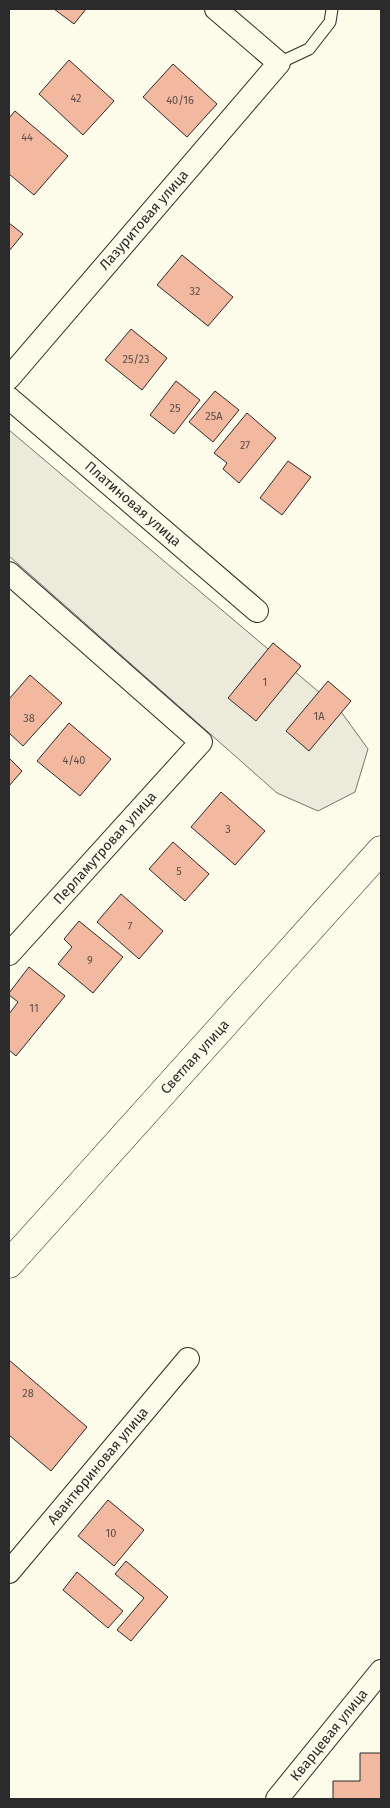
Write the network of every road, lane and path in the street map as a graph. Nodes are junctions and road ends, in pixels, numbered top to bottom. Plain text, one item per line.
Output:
1 (216, 9) edge
2 (332, 9) edge
3 (280, 63) junction
4 (9, 378) edge
5 (9, 398) edge
6 (9, 573) edge
7 (257, 611) dead end
8 (381, 850) edge
9 (9, 954) edge
10 (9, 1264) edge
11 (188, 1360) dead end
12 (9, 1572) edge
13 (381, 1671) edge
14 (277, 1799) edge

1 - 3 street
2 - 3 lane
3 - 4 street, Лазуритовая улица
5 - 7 street, Платиновая улица
6 - 9 street, Перламутровая улица
8 - 10 street, Светлая улица
11 - 12 street, Авантюриновая улица
13 - 14 street, Кварцевая улица

